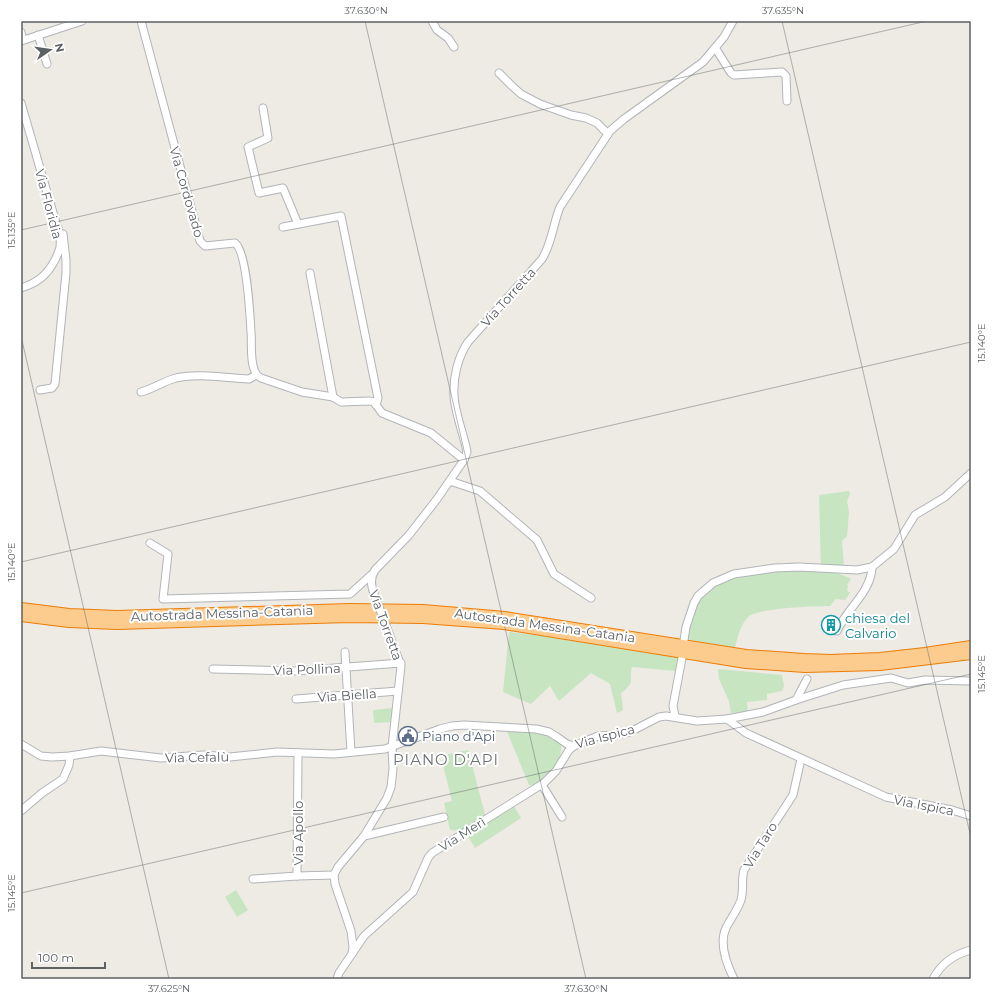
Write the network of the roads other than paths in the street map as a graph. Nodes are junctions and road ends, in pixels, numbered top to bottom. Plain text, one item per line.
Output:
1 (82, 21) edge
2 (141, 21) edge
3 (432, 21) edge
4 (733, 21) edge
5 (21, 32) edge
6 (38, 35) junction
7 (22, 41) edge
8 (454, 47) dead end
9 (716, 49) junction
10 (47, 64) dead end
11 (499, 73) dead end
12 (786, 101) dead end
13 (21, 103) edge
14 (263, 108) dead end
15 (608, 134) junction
16 (56, 223) junction
17 (298, 224) junction
18 (283, 227) dead end
19 (310, 273) dead end
20 (21, 288) edge
21 (256, 375) junction
22 (40, 390) dead end
23 (141, 392) dead end
24 (333, 397) junction
25 (376, 405) junction
26 (464, 460) junction
27 (971, 473) edge
28 (450, 481) junction
29 (150, 543) dead end
30 (872, 567) junction
31 (371, 576) junction
32 (591, 598) dead end
33 (21, 608) edge
34 (21, 616) edge
35 (837, 631) dead end
36 (684, 640) dead end
37 (971, 646) edge
38 (345, 652) dead end
39 (971, 654) edge
40 (682, 658) dead end
41 (401, 663) junction
42 (346, 668) junction
43 (213, 669) dead end
44 (807, 679) dead end
45 (971, 681) edge
46 (398, 691) junction
47 (348, 695) junction
48 (296, 699) dead end
49 (796, 700) junction
50 (673, 706) junction
51 (666, 716) junction
52 (675, 716) junction
53 (727, 719) junction
54 (565, 743) junction
55 (21, 744) edge
56 (574, 746) junction
57 (392, 747) junction
58 (377, 750) joint
59 (351, 752) junction
60 (298, 753) junction
61 (70, 756) junction
62 (565, 756) junction
63 (800, 759) junction
64 (560, 764) junction
65 (542, 784) junction
66 (21, 811) edge
67 (971, 816) edge
68 (444, 817) dead end
69 (562, 817) dead end
70 (364, 836) junction
71 (334, 875) junction
72 (297, 876) junction
73 (253, 879) dead end
74 (351, 931) junction
75 (364, 936) junction
76 (971, 950) edge
77 (352, 954) junction
78 (337, 979) edge
79 (734, 979) edge
80 (932, 979) edge

1 - 6 street
2 - 21 street, Via Cordovado
3 - 8 street
4 - 9 street, Via Torretta
5 - 7 street
6 - 7 street
6 - 10 street
9 - 12 street
9 - 15 street, Via Torretta
11 - 15 street
13 - 16 street, Via Floridia
14 - 17 street
15 - 26 street, Via Torretta
16 - 20 street, Via Floridia
16 - 22 street
17 - 18 street
17 - 25 street
19 - 24 street
21 - 23 street
21 - 24 street
24 - 25 street
25 - 26 street
26 - 28 street, Via Torretta
27 - 30 street
28 - 31 street, Via Torretta
28 - 32 street
29 - 31 street, Via Torretta
30 - 35 street
30 - 36 street
31 - 41 street, Via Torretta, bridge
33 - 37 highway, Autostrada Messina-Catania
34 - 39 highway, Autostrada Messina-Catania
38 - 42 street
40 - 50 street
41 - 42 street, Via Pollina
41 - 46 street, Via Torretta
42 - 43 street, Via Pollina
42 - 47 street
44 - 49 street
45 - 49 street, Via Ispica
46 - 47 street, Via Biella
46 - 57 street, Via Torretta
47 - 48 street, Via Biella
47 - 59 street
49 - 53 street, Via Ispica
50 - 51 street
50 - 52 street
51 - 52 street, Via Ispica
51 - 56 street, Via Ispica
52 - 53 street, Via Ispica
53 - 63 street, Via Ispica
54 - 56 street, Via Ispica
54 - 57 street, Via Ispica
54 - 62 street
54 - 64 street
55 - 61 street, Via Cefalù
56 - 62 street
57 - 58 street, Via Ispica
57 - 70 street, Via Torretta
58 - 59 street, Via Cefalù
59 - 60 street, Via Cefalù
60 - 61 street, Via Cefalù
60 - 72 street, Via Apollo
61 - 66 street
62 - 64 street, Via Merì
63 - 67 street, Via Ispica
63 - 79 street, Via Taro
64 - 65 street, Via Merì
65 - 69 street
65 - 75 street, Via Merì
68 - 70 street
70 - 71 street, Via Torretta
71 - 72 street, Via Apollo
71 - 74 street
72 - 73 street
74 - 75 street
74 - 77 street
75 - 77 street, Via Merì
76 - 80 street
77 - 78 street, Via Merì

